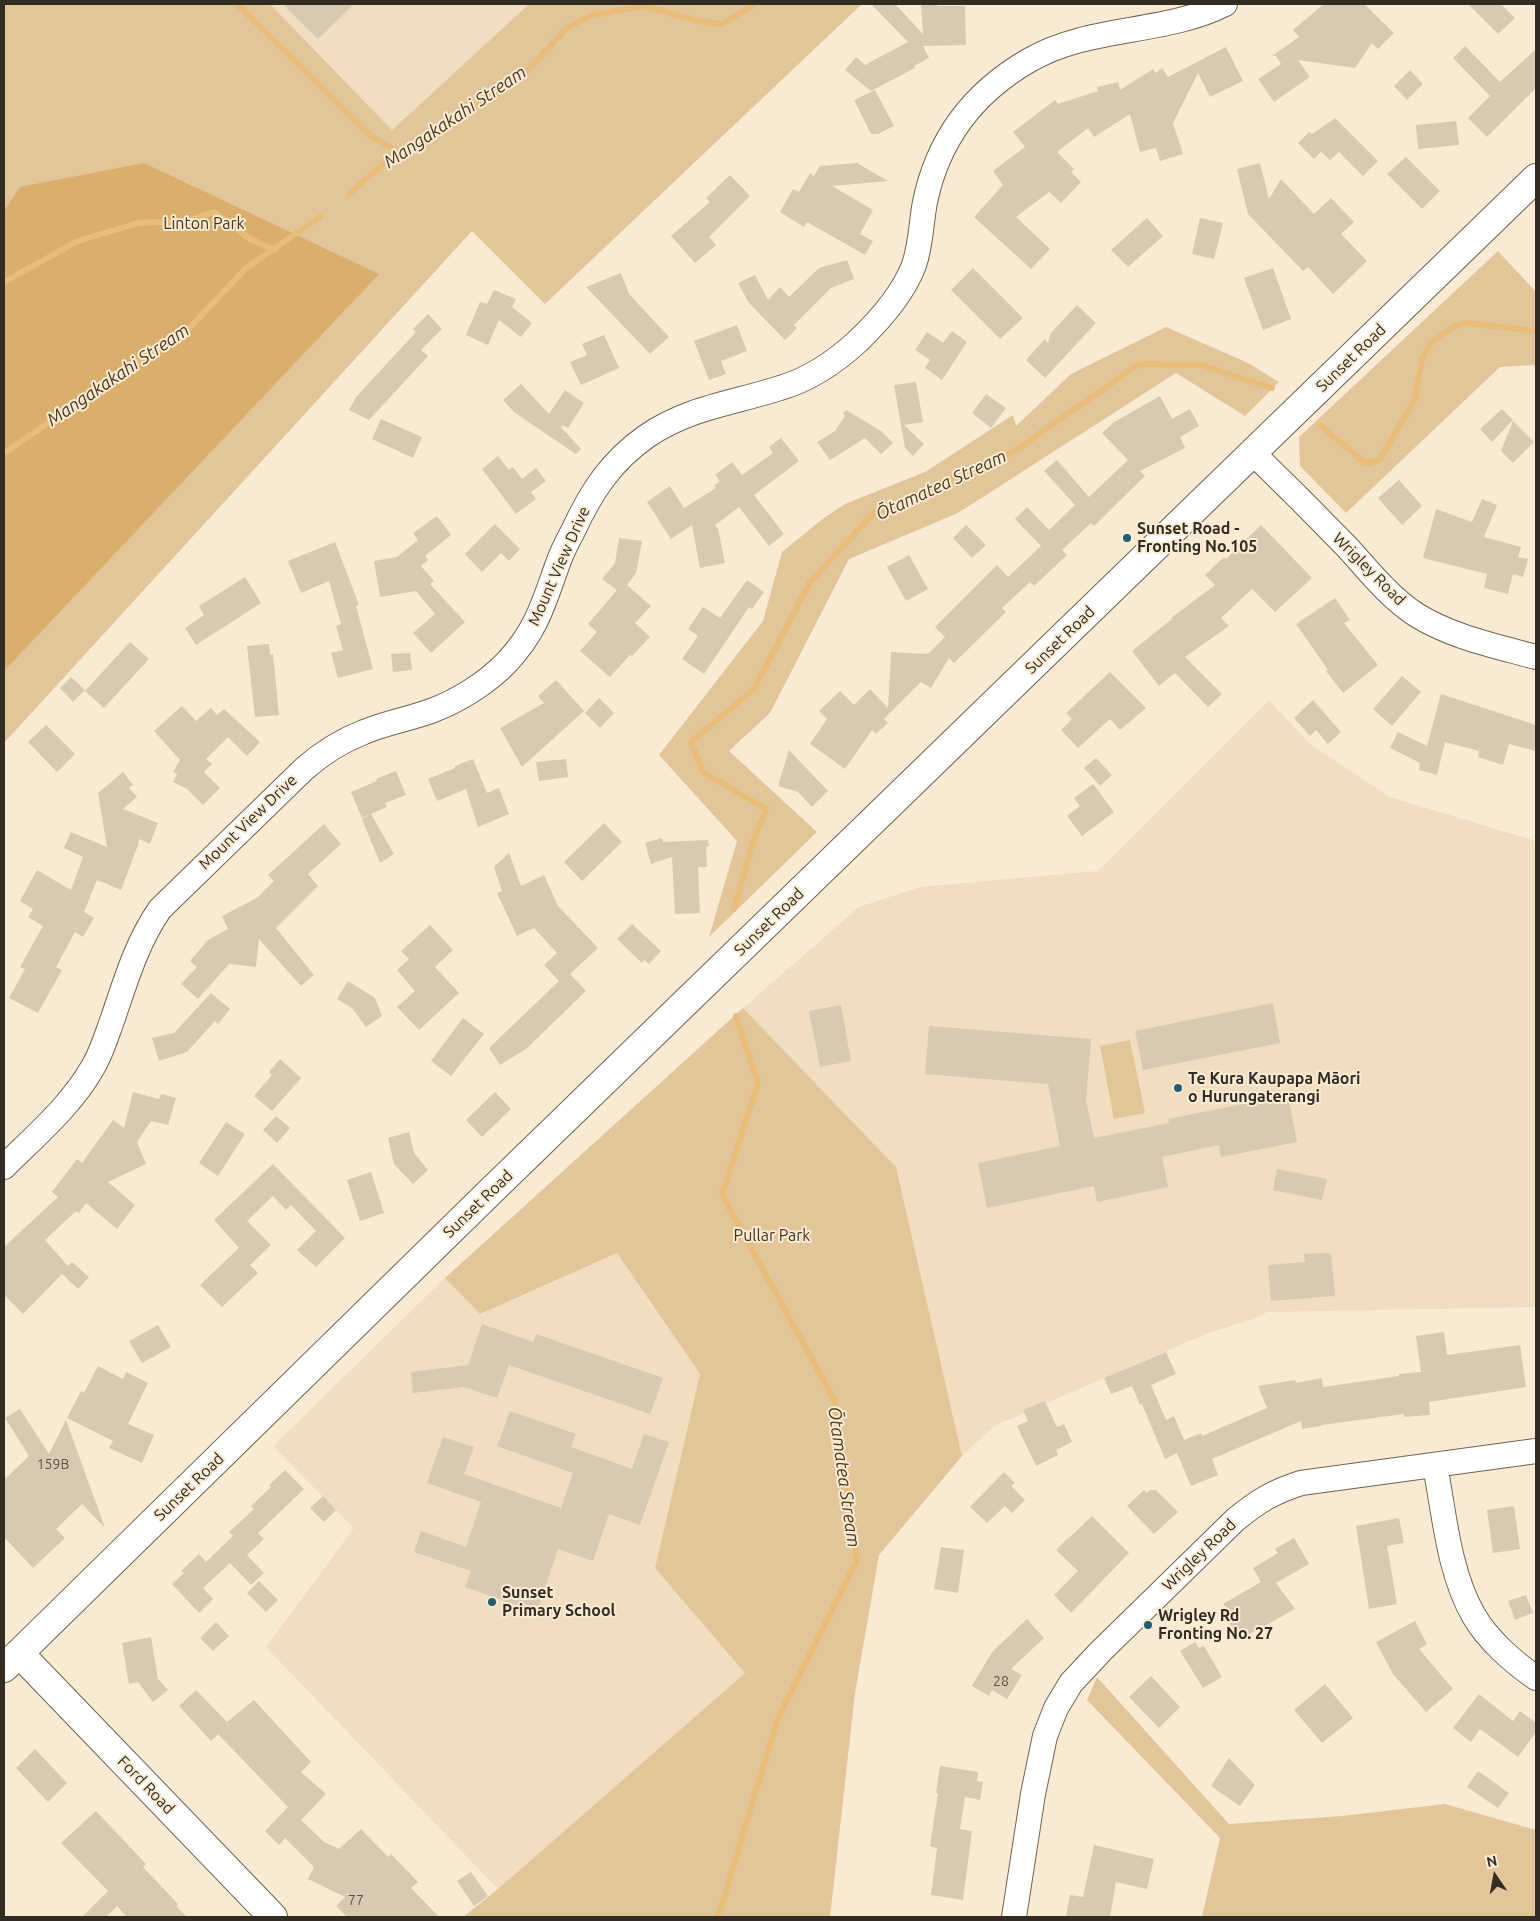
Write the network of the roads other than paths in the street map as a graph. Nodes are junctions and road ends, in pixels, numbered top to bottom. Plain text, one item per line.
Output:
1 (1225, 4) edge
2 (1536, 178) edge
3 (1253, 453) junction
4 (1536, 657) edge
5 (4, 1167) edge
6 (1536, 1451) edge
7 (1435, 1465) junction
8 (11, 1661) edge
9 (1536, 1678) edge
10 (274, 1917) edge
11 (1014, 1917) edge

1 - 5 street, Mount View Drive
2 - 3 main road, Sunset Road
3 - 4 street, Wrigley Road
3 - 8 main road, Sunset Road
6 - 7 street, Wrigley Road
7 - 9 street
7 - 11 street, Wrigley Road
8 - 10 main road, Ford Road

